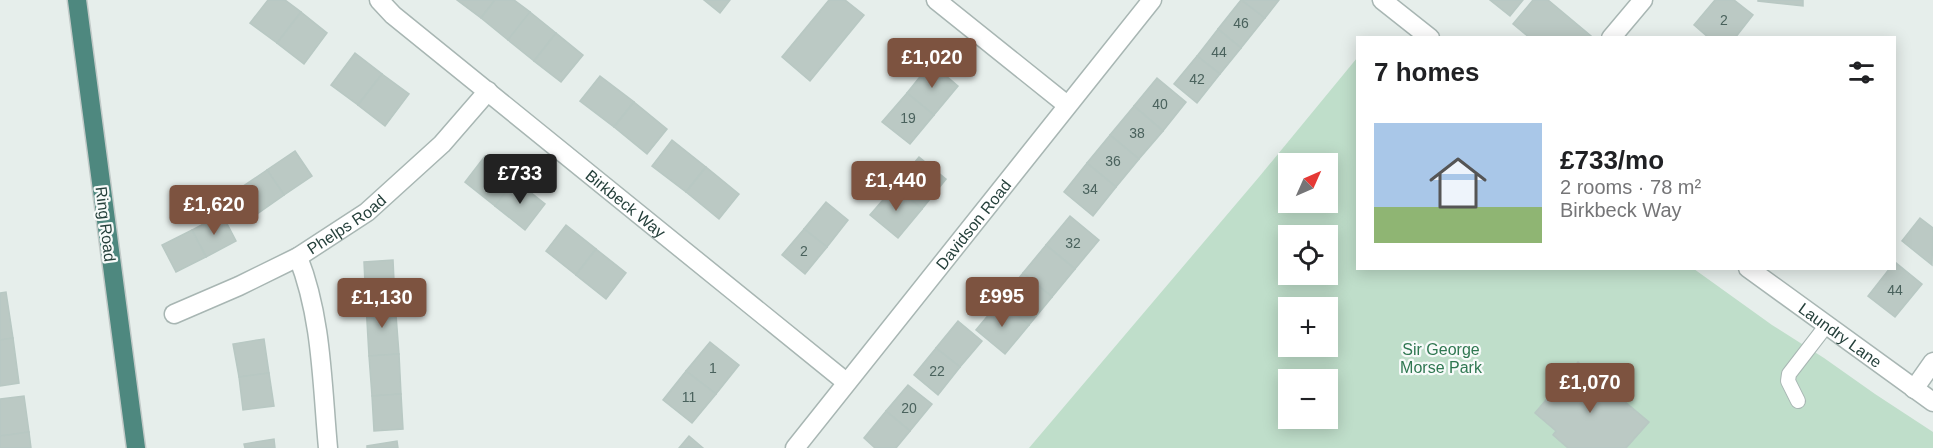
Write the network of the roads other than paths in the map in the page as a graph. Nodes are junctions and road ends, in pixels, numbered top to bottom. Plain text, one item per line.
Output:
1 (77, 0) edge
2 (379, 0) edge
3 (936, 0) edge
4 (1152, 0) edge
5 (1382, 0) edge
6 (1643, 0) edge
7 (1426, 36) edge
8 (1613, 36) edge
9 (488, 92) junction
10 (1067, 105) junction
11 (298, 257) junction
12 (1751, 270) edge
13 (174, 314) dead end
14 (1826, 326) junction
15 (1933, 362) edge
16 (846, 382) junction
17 (1914, 389) junction
18 (1798, 401) dead end
19 (1933, 402) edge
20 (135, 448) edge
21 (328, 448) edge
22 (795, 448) edge

1 - 20 highway, Ring Road
2 - 9 street, Birkbeck Way
3 - 10 street
4 - 10 street, Davidson Road
5 - 7 street
6 - 8 street
9 - 11 street, Phelps Road
9 - 16 street, Birkbeck Way
10 - 16 street, Davidson Road
11 - 13 street, Phelps Road
11 - 21 street
12 - 14 street, Laundry Lane
14 - 17 street, Laundry Lane
14 - 18 lane
15 - 17 street
16 - 22 street, Davidson Road
17 - 19 street, Laundry Lane

